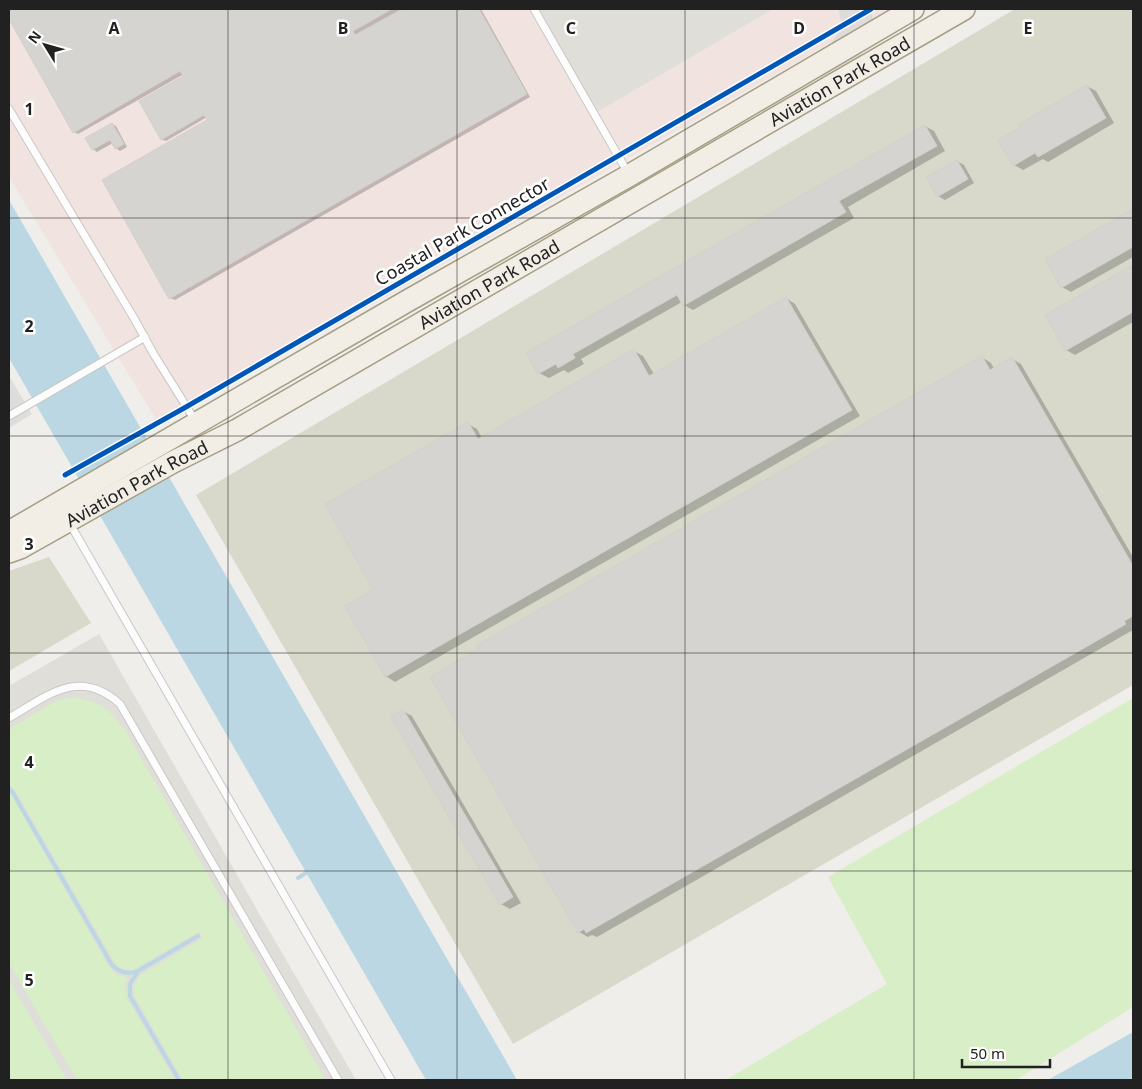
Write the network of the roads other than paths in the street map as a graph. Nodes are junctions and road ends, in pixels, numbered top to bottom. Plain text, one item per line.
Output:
1 (534, 9) edge
2 (914, 9) edge
3 (964, 9) edge
4 (9, 109) edge
5 (630, 175) junction
6 (145, 337) junction
7 (9, 416) edge
8 (197, 424) junction
9 (82, 502) junction
10 (68, 522) junction
11 (9, 536) edge
12 (9, 718) edge
13 (338, 1080) edge
14 (391, 1080) edge

1 - 5 lane
2 - 5 main road, Aviation Park Road
3 - 9 main road, Aviation Park Road
4 - 6 lane
5 - 8 main road, Aviation Park Road
6 - 7 lane
6 - 8 lane
8 - 9 main road, Aviation Park Road
9 - 10 main road, Aviation Park Road
9 - 11 main road, Aviation Park Road
10 - 11 main road, Aviation Park Road
10 - 14 lane
12 - 13 lane

